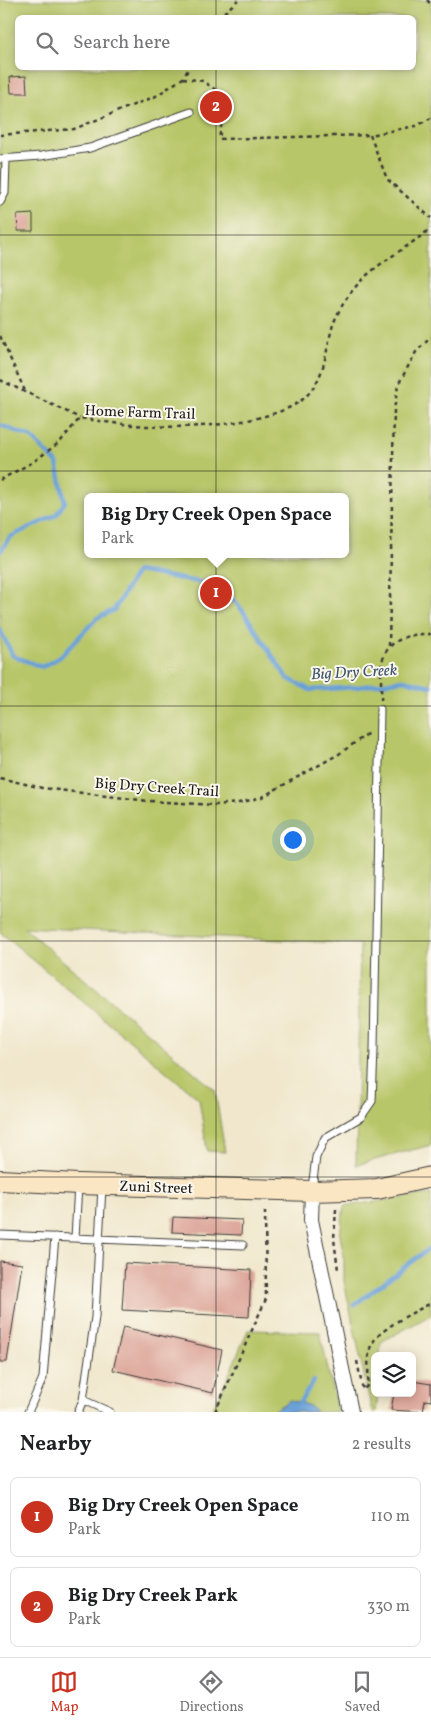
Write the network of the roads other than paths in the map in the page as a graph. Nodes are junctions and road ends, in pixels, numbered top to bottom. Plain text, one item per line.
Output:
1 (191, 112) dead end
2 (3, 159) edge
3 (0, 202) edge
4 (380, 710) road end
5 (431, 1177) edge
6 (0, 1180) edge
7 (78, 1184) junction
8 (102, 1185) junction
9 (312, 1191) junction
10 (0, 1235) edge
11 (55, 1237) junction
12 (75, 1238) junction
13 (99, 1240) junction
14 (243, 1245) dead end
15 (83, 1400) junction
16 (28, 1412) edge
17 (78, 1412) edge
18 (110, 1412) edge
19 (351, 1412) edge

1 - 2 lane
2 - 3 lane
4 - 9 lane
5 - 9 main road, Zuni Street
6 - 7 main road, Zuni Street
7 - 8 main road, Zuni Street
7 - 12 lane
8 - 9 main road, Zuni Street
8 - 13 lane
9 - 19 street
10 - 11 lane
11 - 12 lane
11 - 16 lane
12 - 13 lane
13 - 14 lane
13 - 15 lane
15 - 17 lane
15 - 18 lane

